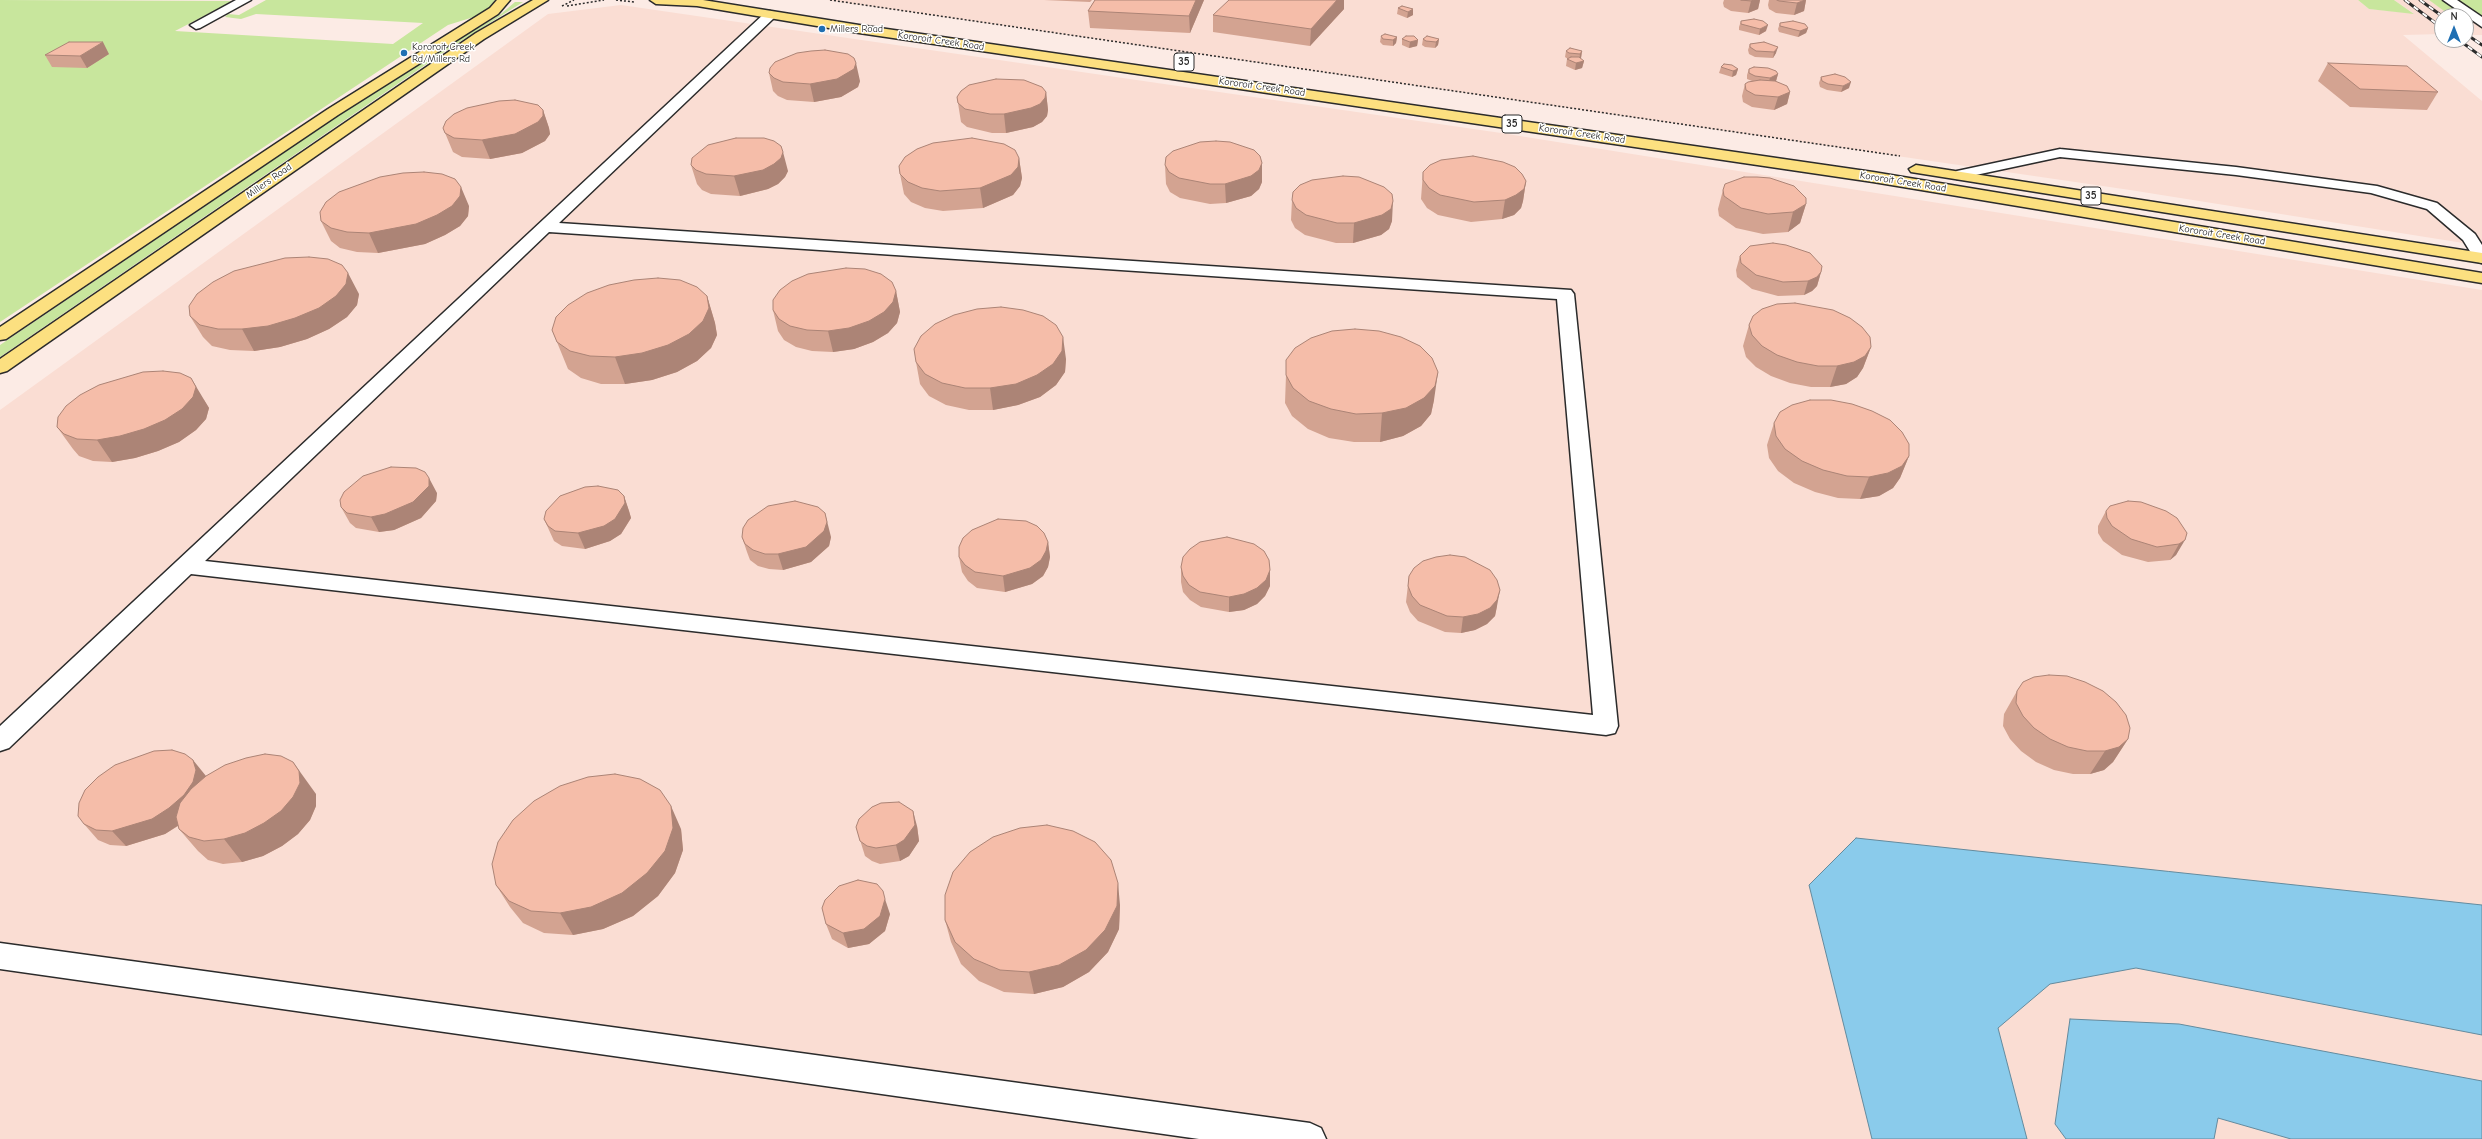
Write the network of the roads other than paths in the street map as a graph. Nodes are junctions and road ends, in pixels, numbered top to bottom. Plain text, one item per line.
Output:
1 (245, 0) edge
2 (504, 0) edge
3 (656, 0) edge
4 (681, 0) edge
5 (2449, 0) edge
6 (543, 1) edge
7 (702, 3) junction
8 (765, 4) edge
9 (2482, 23) edge
10 (196, 25) dead end
11 (1165, 59) dead end
12 (1152, 71) junction
13 (1338, 86) dead end
14 (1957, 175) junction
15 (545, 227) junction
16 (2482, 258) edge
17 (2482, 278) edge
18 (0, 335) edge
19 (0, 368) edge
20 (185, 566) junction
21 (0, 741) edge
22 (0, 956) edge
23 (1310, 1139) edge

1 - 10 lane
2 - 18 main road, Millers Road
3 - 7 main road
4 - 7 main road, Kororoit Creek Road / 35
5 - 9 lane
6 - 19 main road, Millers Road
7 - 8 main road, Kororoit Creek Road / 35
8 - 12 main road, Kororoit Creek Road / 35
8 - 15 lane
11 - 12 main road
12 - 17 main road, Kororoit Creek Road / 35
13 - 14 main road, Kororoit Creek Road / 35
14 - 16 main road, Kororoit Creek Road / 35
14 - 16 lane
15 - 20 lane
15 - 20 lane
20 - 21 lane
22 - 23 lane

